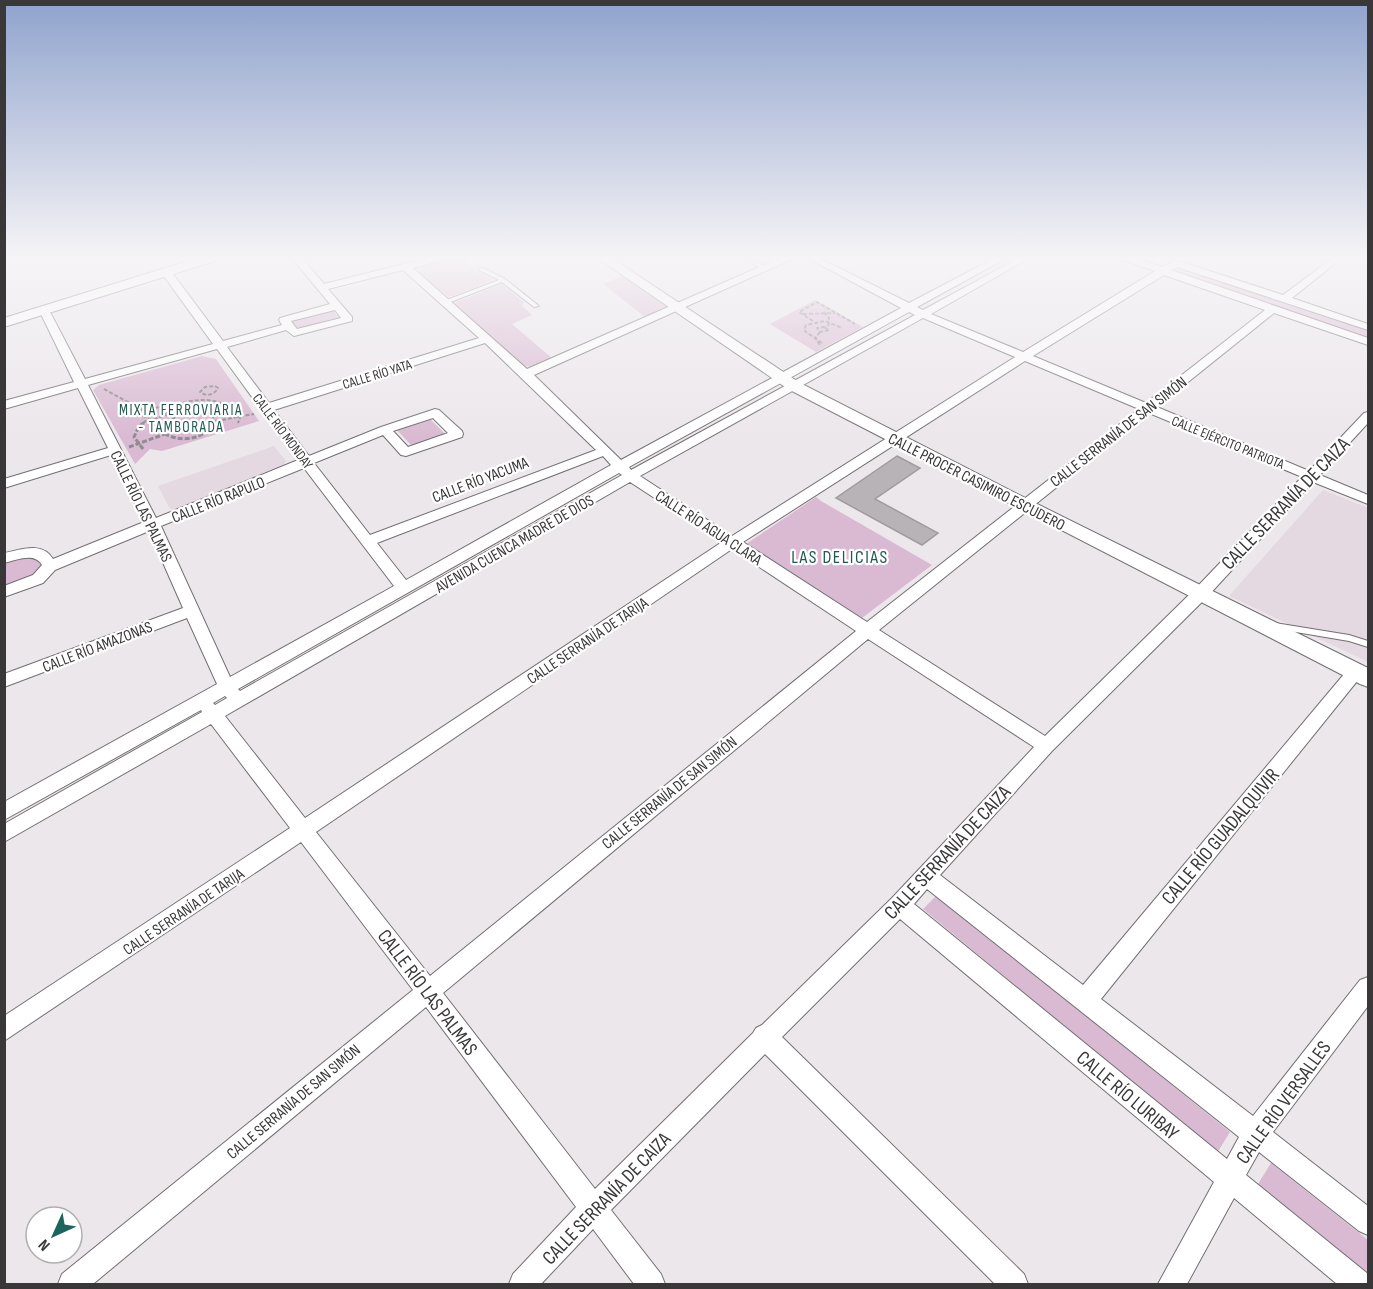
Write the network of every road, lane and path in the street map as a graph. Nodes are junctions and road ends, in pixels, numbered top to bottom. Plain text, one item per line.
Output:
1 (22, 317) edge
2 (48, 317) edge
3 (199, 317) edge
4 (295, 317) edge
5 (346, 317) edge
6 (463, 317) edge
7 (657, 317) edge
8 (692, 317) edge
9 (808, 317) edge
10 (824, 317) edge
11 (826, 317) edge
12 (844, 317) edge
13 (893, 317) edge
14 (916, 317) edge
15 (929, 317) edge
16 (1085, 317) edge
17 (1263, 317) edge
18 (1296, 317) edge
19 (1338, 317) edge
20 (813, 321) junction
21 (828, 321) junction
22 (4, 323) edge
23 (289, 326) junction
24 (861, 327) dead end
25 (1368, 327) edge
26 (826, 328) junction
27 (842, 328) dead end
28 (822, 333) junction
29 (815, 338) junction
30 (487, 339) junction
31 (1368, 342) edge
32 (219, 345) junction
33 (823, 347) dead end
34 (1023, 357) junction
35 (526, 374) junction
36 (97, 379) junction
37 (788, 381) junction
38 (80, 383) junction
39 (210, 395) junction
40 (206, 400) junction
41 (4, 405) edge
42 (266, 408) junction
43 (166, 409) junction
44 (1146, 409) junction
45 (146, 412) junction
46 (239, 415) junction
47 (1368, 416) edge
48 (148, 419) junction
49 (216, 421) junction
50 (238, 423) dead end
51 (385, 430) junction
52 (165, 434) junction
53 (894, 438) junction
54 (139, 445) junction
55 (143, 449) dead end
56 (115, 450) junction
57 (605, 451) junction
58 (307, 463) junction
59 (625, 472) junction
60 (1310, 476) junction
61 (4, 484) edge
62 (1368, 500) edge
63 (1024, 505) junction
64 (153, 525) junction
65 (367, 541) junction
66 (733, 542) junction
67 (4, 558) edge
68 (50, 566) junction
69 (403, 587) junction
70 (4, 592) edge
71 (1201, 593) junction
72 (190, 611) junction
73 (1263, 624) junction
74 (868, 630) junction
75 (1368, 644) edge
76 (1362, 674) edge
77 (4, 681) edge
78 (233, 695) junction
79 (208, 708) junction
80 (1046, 746) junction
81 (4, 812) edge
82 (304, 830) junction
83 (4, 834) edge
84 (926, 876) junction
85 (899, 905) junction
86 (1368, 988) edge
87 (427, 990) junction
88 (1085, 1000) junction
89 (4, 1030) edge
90 (764, 1036) junction
91 (1255, 1134) junction
92 (1229, 1179) junction
93 (593, 1209) junction
94 (1368, 1222) edge
95 (72, 1284) edge
96 (523, 1284) edge
97 (651, 1284) edge
98 (1014, 1284) edge
99 (1172, 1284) edge
100 (1358, 1284) edge

1 - 22 main road
2 - 38 street, CALLE RÍO LAS PALMAS
3 - 32 street, CALLE RÍO MONDAY
4 - 23 street
5 - 23 street
6 - 30 street, CALLE RÍO AGUA CLARA
7 - 35 street
8 - 37 main road, CALLE PROCER CASIMIRO ESCUDERO
9 - 20 path
10 - 21 path
11 - 21 path
12 - 24 path
13 - 37 street, AVENIDA CUENCA MADRE DE DIOS
14 - 37 street, AVENIDA CUENCA MADRE DE DIOS
15 - 34 street, CALLE EJÉRCITO PATRIOTA
16 - 34 street, CALLE SERRANÍA DE TARIJA
17 - 44 street, CALLE SERRANÍA DE SAN SIMÓN
18 - 31 street
19 - 25 street
20 - 21 path
20 - 29 path
21 - 26 path
21 - 27 path
23 - 32 street
26 - 28 path
26 - 28 path
28 - 29 path
29 - 33 path
30 - 35 street, CALLE RÍO AGUA CLARA
30 - 42 street, CALLE RÍO YATA
32 - 36 street
32 - 42 street, CALLE RÍO MONDAY
34 - 44 street, CALLE EJÉRCITO PATRIOTA
34 - 53 street, CALLE SERRANÍA DE TARIJA
35 - 57 street, CALLE RÍO AGUA CLARA
36 - 38 street
36 - 45 path
37 - 53 main road, CALLE PROCER CASIMIRO ESCUDERO
37 - 59 street, AVENIDA CUENCA MADRE DE DIOS
38 - 41 street
38 - 56 street, CALLE RÍO LAS PALMAS
39 - 39 path
39 - 40 path
40 - 43 path
40 - 46 path
42 - 46 path
42 - 58 street, CALLE RÍO MONDAY
43 - 45 path
43 - 48 path
44 - 60 street, CALLE EJÉRCITO PATRIOTA
44 - 63 street, CALLE SERRANÍA DE SAN SIMÓN
45 - 48 path
46 - 49 path
46 - 50 path
47 - 60 street, CALLE SERRANÍA DE CAIZA
48 - 54 path
49 - 52 path
49 - 52 path
51 - 51 street, CALLE RÍO RAPULO
51 - 58 street, CALLE RÍO RAPULO
52 - 54 path
53 - 63 main road, CALLE PROCER CASIMIRO ESCUDERO
53 - 66 street, CALLE SERRANÍA DE TARIJA
54 - 55 path
54 - 56 path
56 - 61 street
56 - 64 street, CALLE RÍO LAS PALMAS
57 - 59 street, CALLE RÍO AGUA CLARA
57 - 65 street, CALLE RÍO YACUMA
58 - 64 street, CALLE RÍO RAPULO
58 - 65 street, CALLE RÍO MONDAY
59 - 66 street, CALLE RÍO AGUA CLARA
59 - 69 street, AVENIDA CUENCA MADRE DE DIOS
59 - 78 street, AVENIDA CUENCA MADRE DE DIOS
60 - 62 street, CALLE EJÉRCITO PATRIOTA
60 - 71 street, CALLE SERRANÍA DE CAIZA
63 - 71 main road, CALLE PROCER CASIMIRO ESCUDERO
63 - 74 street, CALLE SERRANÍA DE SAN SIMÓN
64 - 68 street, CALLE RÍO RAPULO
64 - 72 street, CALLE RÍO LAS PALMAS
65 - 69 street, CALLE RÍO MONDAY
66 - 74 street, CALLE RÍO AGUA CLARA
66 - 82 street, CALLE SERRANÍA DE TARIJA
67 - 68 street
68 - 70 street, CALLE RÍO RAPULO
69 - 78 street, AVENIDA CUENCA MADRE DE DIOS
71 - 73 main road, CALLE PROCER CASIMIRO ESCUDERO
71 - 80 street, CALLE SERRANÍA DE CAIZA
72 - 77 street, CALLE RÍO AMAZONAS
72 - 78 street, CALLE RÍO LAS PALMAS
73 - 75 lane
73 - 76 main road, CALLE PROCER CASIMIRO ESCUDERO
74 - 80 street, CALLE RÍO AGUA CLARA
74 - 87 street, CALLE SERRANÍA DE SAN SIMÓN
76 - 88 street, CALLE RÍO GUADALQUIVIR
78 - 79 street, AVENIDA CUENCA MADRE DE DIOS
79 - 81 street, AVENIDA CUENCA MADRE DE DIOS
79 - 82 street, CALLE RÍO LAS PALMAS
79 - 83 street, AVENIDA CUENCA MADRE DE DIOS
80 - 84 street, CALLE SERRANÍA DE CAIZA
82 - 87 street, CALLE RÍO LAS PALMAS
82 - 89 street, CALLE SERRANÍA DE TARIJA
84 - 85 street, CALLE SERRANÍA DE CAIZA
84 - 88 street
85 - 90 street, CALLE SERRANÍA DE CAIZA
85 - 92 street, CALLE RÍO LURIBAY
86 - 91 street, CALLE RÍO VERSALLES
87 - 93 street, CALLE RÍO LAS PALMAS
87 - 95 street, CALLE SERRANÍA DE SAN SIMÓN
88 - 91 street
90 - 93 street, CALLE SERRANÍA DE CAIZA
90 - 98 street
91 - 92 street, CALLE RÍO VERSALLES
91 - 94 street
92 - 99 street, CALLE RÍO VERSALLES
92 - 100 street, CALLE RÍO LURIBAY
93 - 96 street, CALLE SERRANÍA DE CAIZA
93 - 97 street, CALLE RÍO LAS PALMAS

